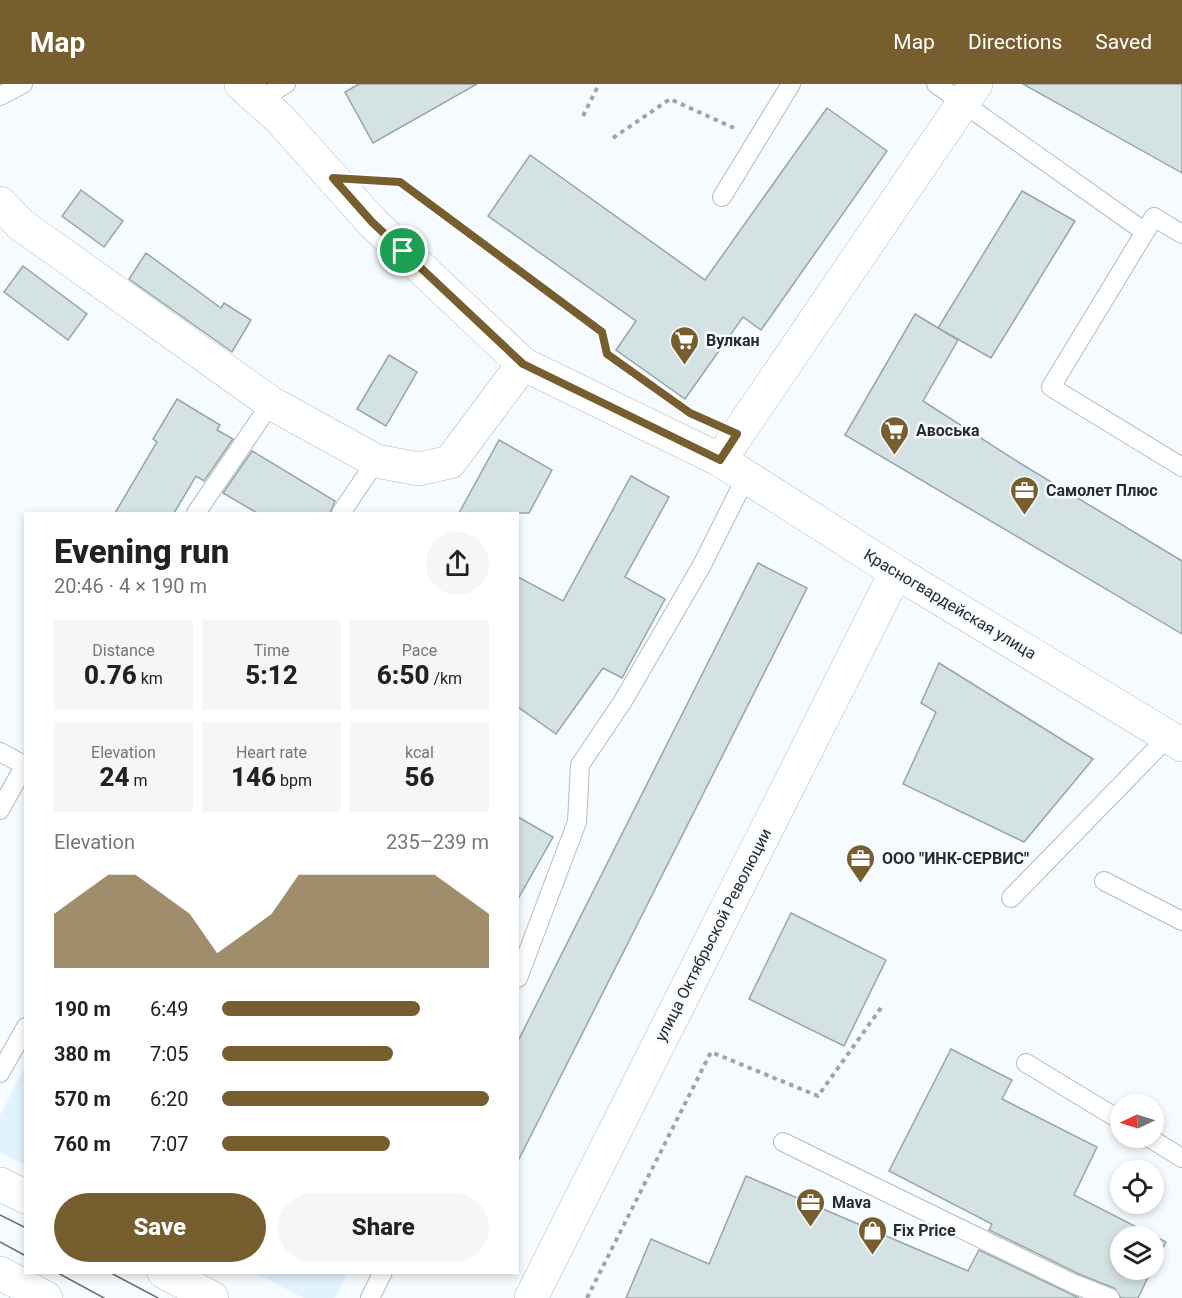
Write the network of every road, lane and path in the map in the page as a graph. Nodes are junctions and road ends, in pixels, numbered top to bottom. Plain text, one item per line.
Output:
1 (23, 84) edge
2 (599, 84) edge
3 (791, 84) edge
4 (936, 84) edge
5 (262, 89) edge
6 (970, 93) edge
7 (0, 96) edge
8 (583, 116) dead end
9 (613, 138) dead end
10 (758, 139) junction
11 (333, 178) junction
12 (722, 196) dead end
13 (0, 203) edge
14 (1145, 232) junction
15 (1182, 234) edge
16 (523, 364) junction
17 (653, 387) dead end
18 (271, 403) junction
19 (376, 461) junction
20 (1182, 467) edge
21 (733, 469) junction
22 (197, 512) edge
23 (342, 512) edge
24 (896, 572) junction
25 (1175, 741) edge
26 (0, 752) edge
27 (24, 764) edge
28 (24, 766) edge
29 (0, 810) edge
30 (1104, 881) dead end
31 (1011, 898) dead end
32 (1182, 921) edge
33 (519, 975) edge
34 (884, 1005) dead end
35 (24, 1031) edge
36 (1026, 1063) dead end
37 (0, 1073) edge
38 (1110, 1114) edge
39 (783, 1142) dead end
40 (1164, 1147) edge
41 (1182, 1158) edge
42 (0, 1273) edge
43 (168, 1274) edge
44 (382, 1274) edge
45 (46, 1298) edge
46 (212, 1298) edge
47 (370, 1298) edge
48 (531, 1298) edge
49 (588, 1298) edge
50 (1110, 1298) edge

1 - 7 lane
2 - 8 path
3 - 10 lane
4 - 6 lane
5 - 11 street, Красногвардейская улица
6 - 14 lane
6 - 21 street
9 - 10 path
10 - 12 lane
11 - 16 street, Красногвардейская улица
11 - 17 path
13 - 18 street
14 - 15 lane
14 - 20 lane
16 - 19 street
16 - 21 street, Красногвардейская улица
18 - 19 street
18 - 22 lane
19 - 23 lane
21 - 24 street, Красногвардейская улица
21 - 33 lane
24 - 25 street, Красногвардейская улица
24 - 48 street, улица Октябрьской Революции
25 - 31 lane
26 - 27 lane
28 - 29 lane
30 - 32 lane
34 - 49 path
35 - 37 lane
36 - 38 lane
39 - 50 lane
40 - 41 lane
42 - 45 street
43 - 46 street
44 - 47 lane

